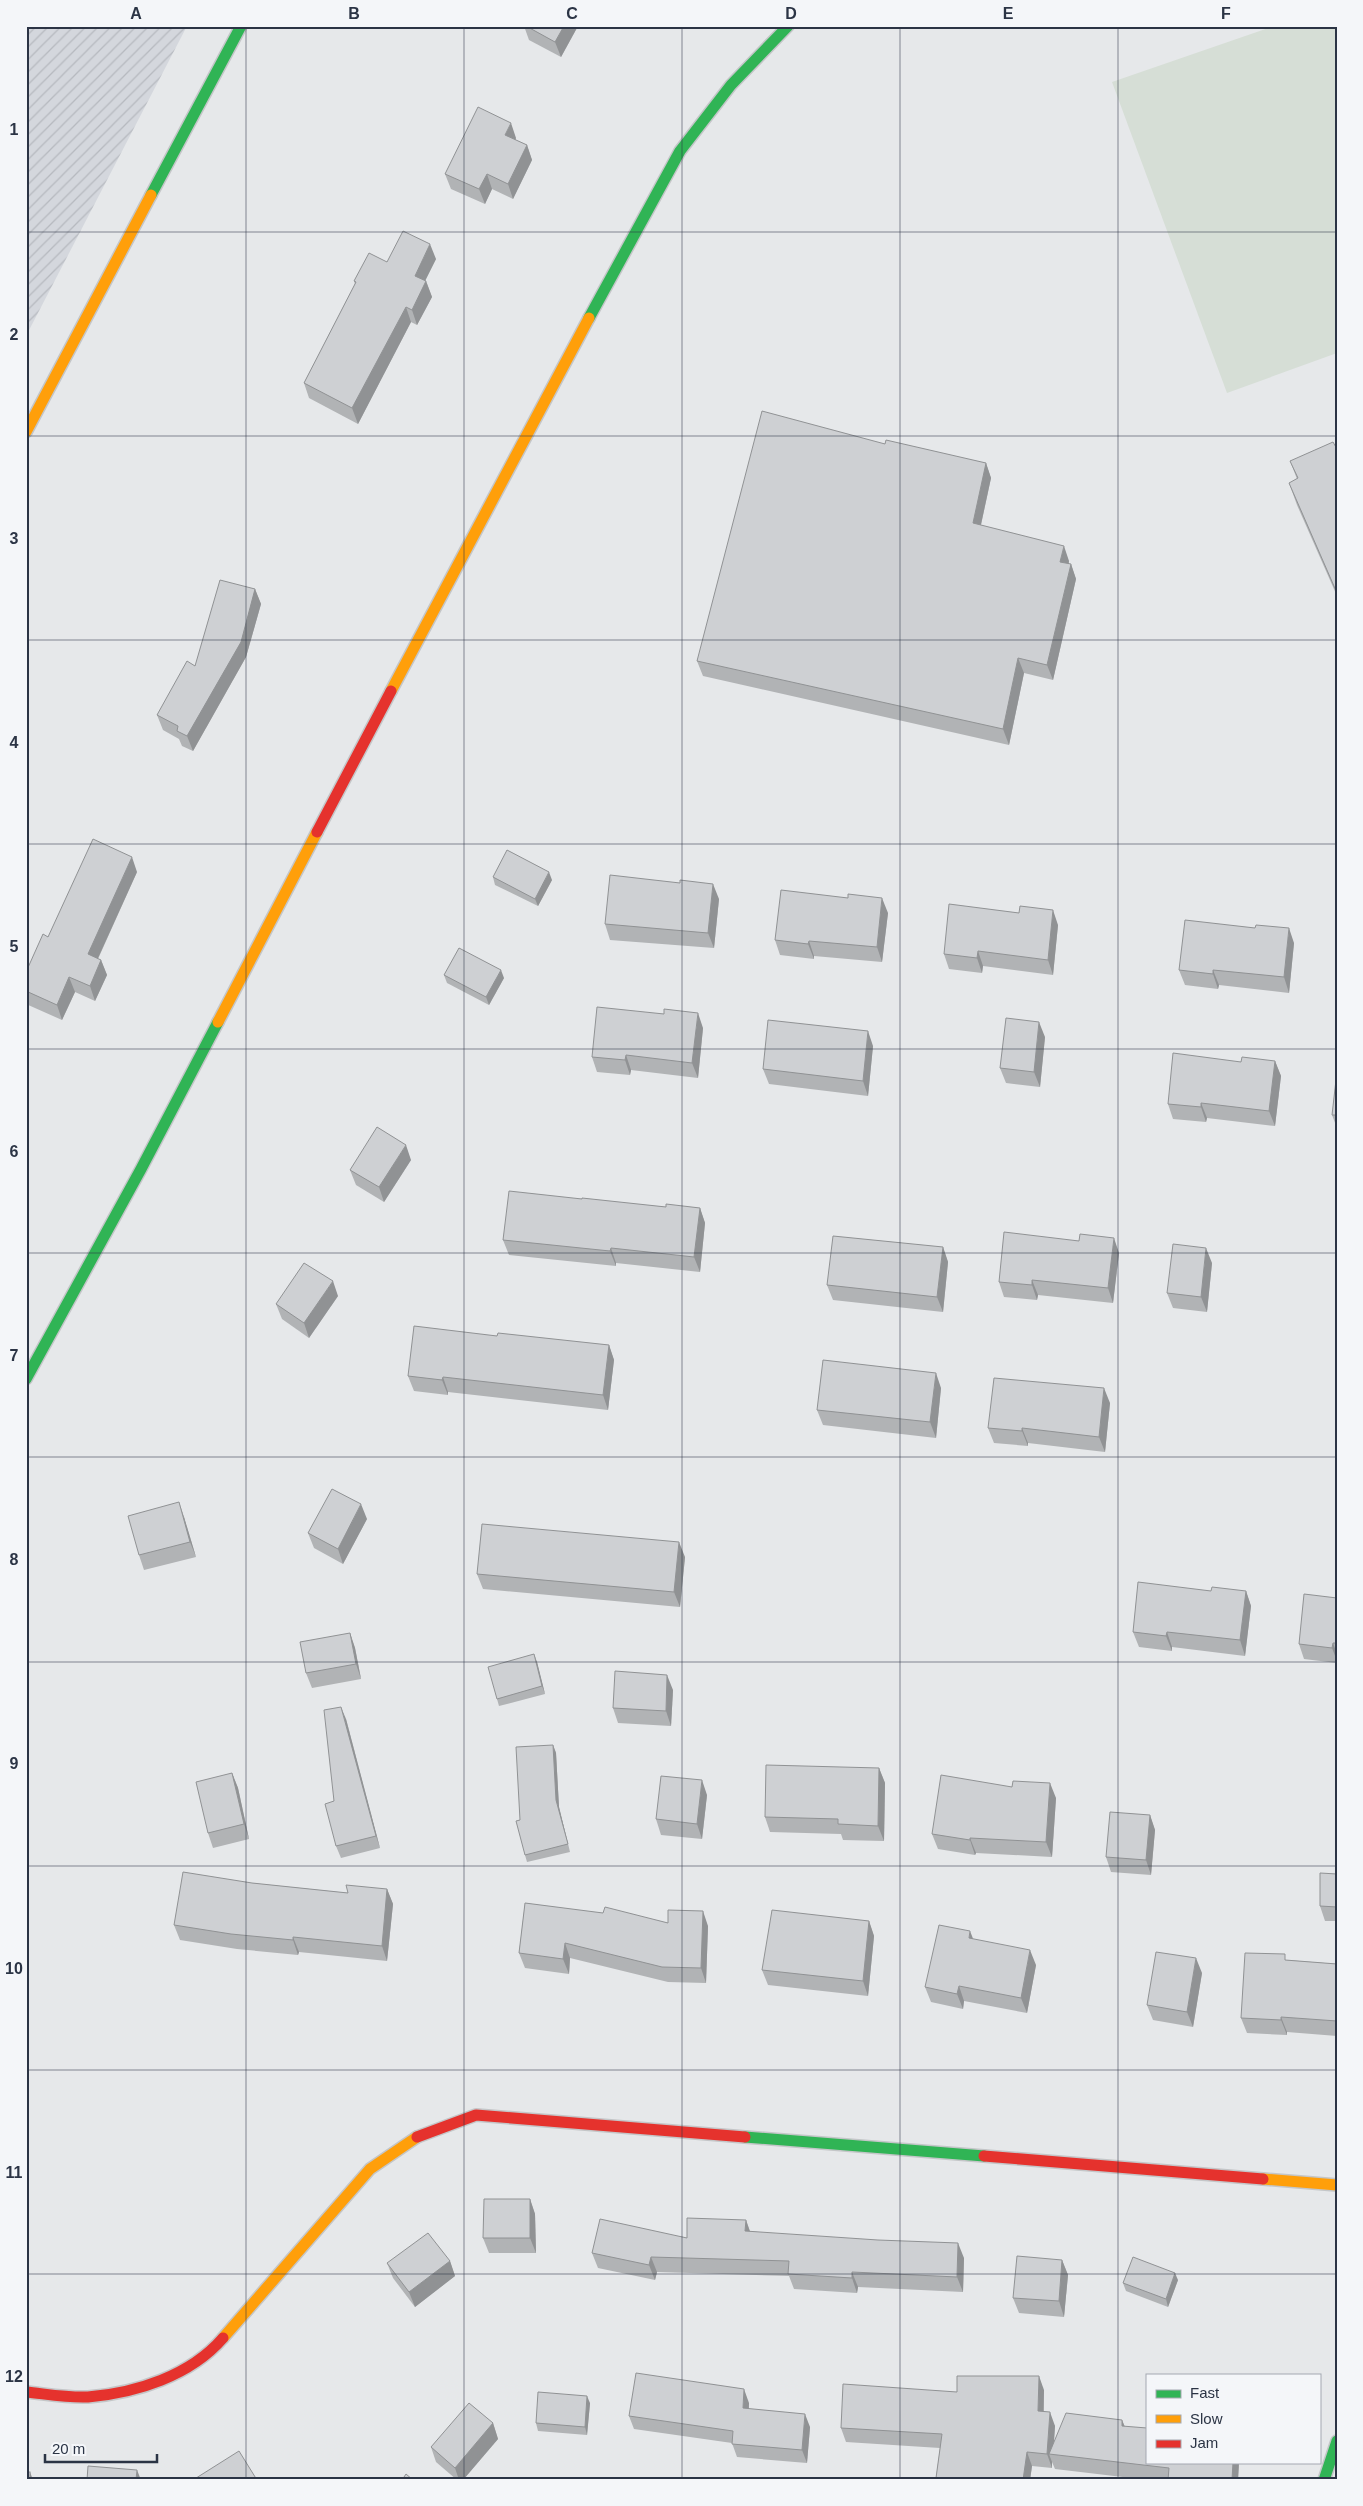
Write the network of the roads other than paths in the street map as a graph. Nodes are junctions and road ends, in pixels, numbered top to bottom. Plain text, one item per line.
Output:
1 (241, 26) edge
2 (788, 26) edge
3 (26, 432) edge
4 (26, 1379) edge
5 (1337, 2185) edge
6 (26, 2392) edge
7 (1337, 2441) edge
8 (1324, 2480) edge

1 - 3 street
2 - 4 street
5 - 6 street
7 - 8 street

